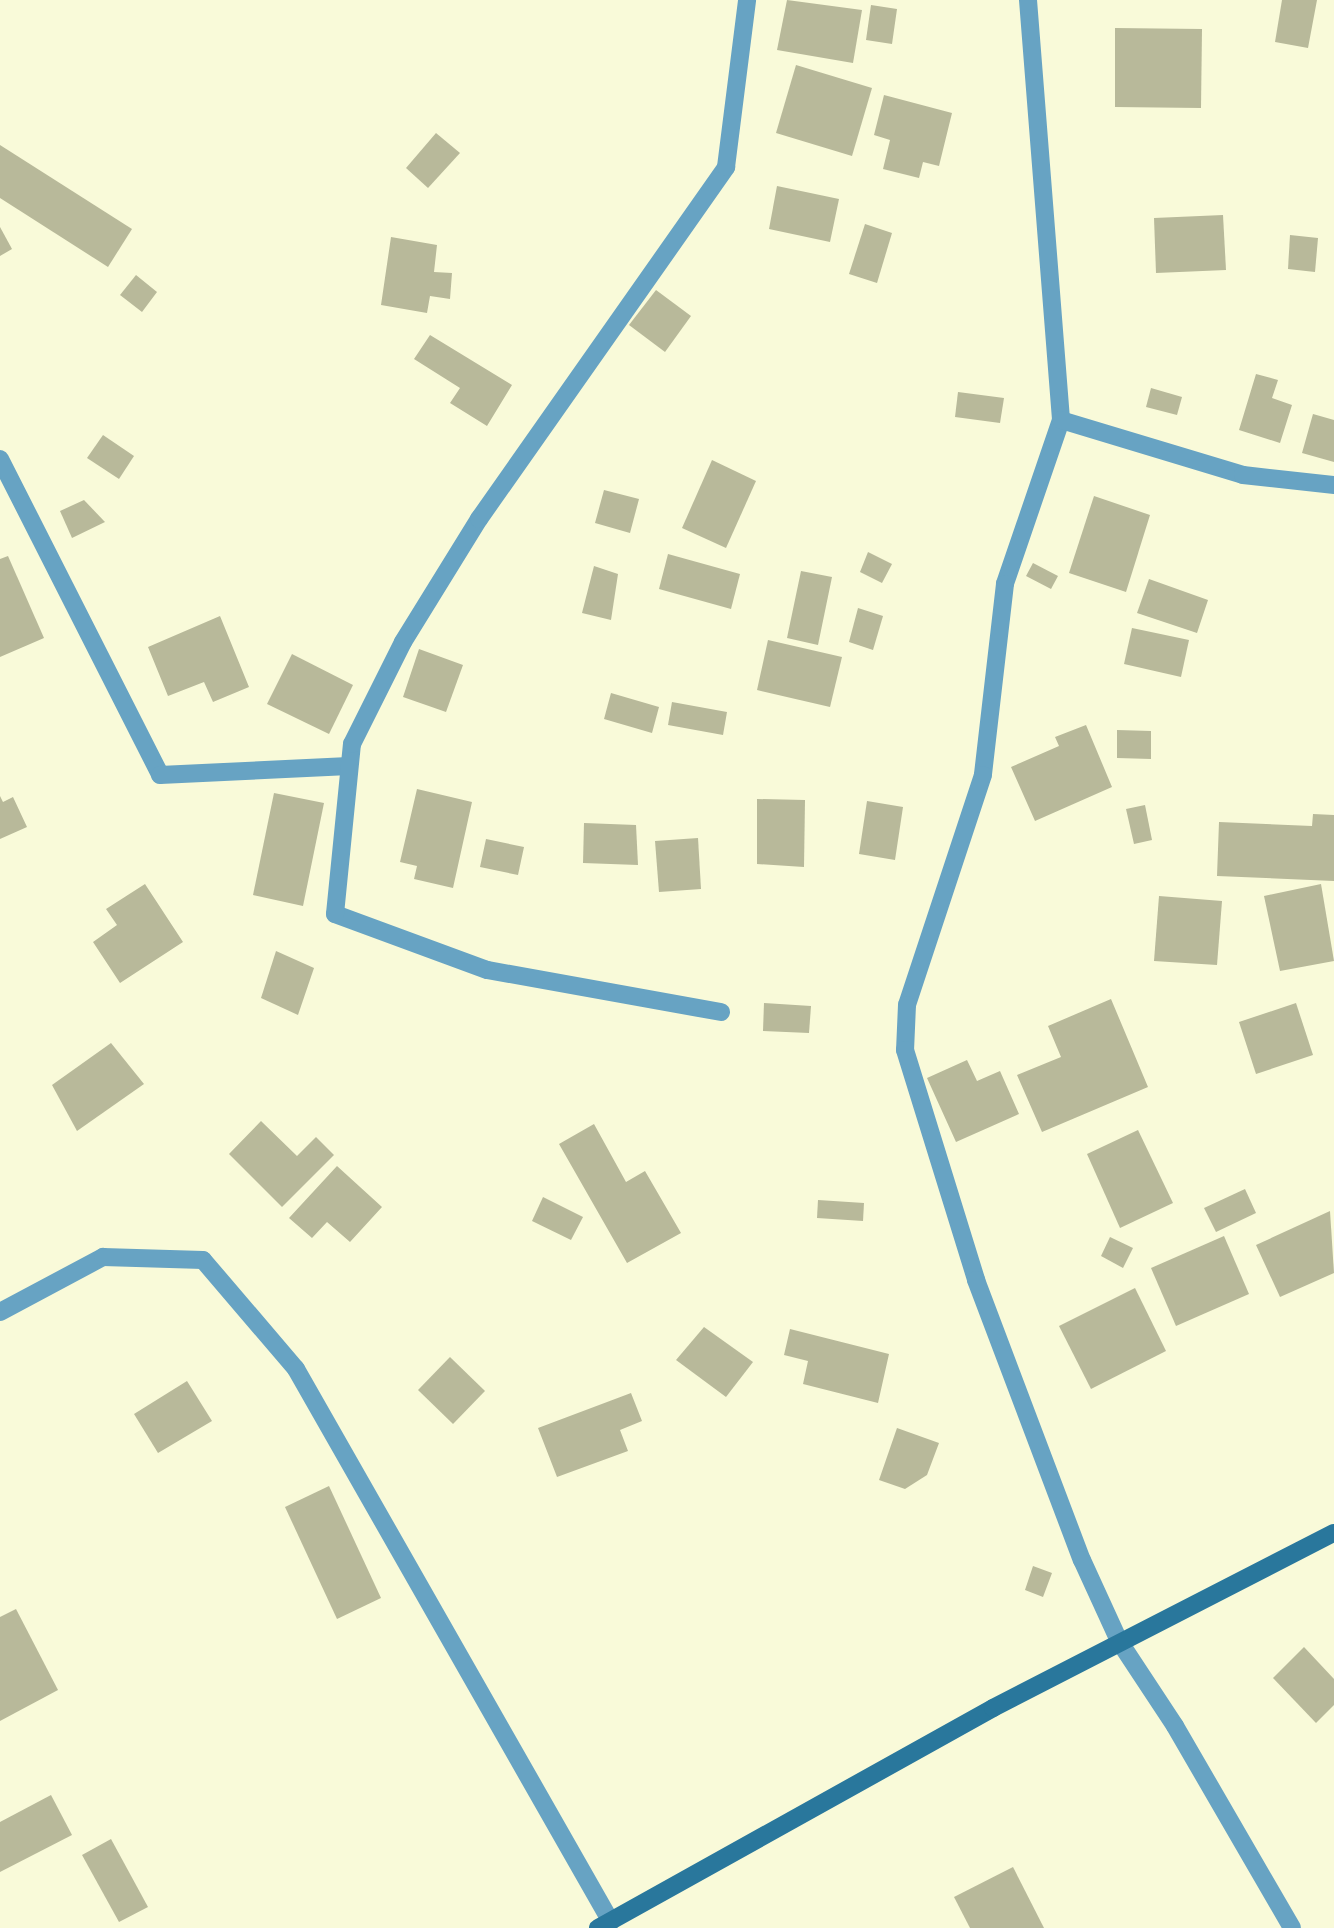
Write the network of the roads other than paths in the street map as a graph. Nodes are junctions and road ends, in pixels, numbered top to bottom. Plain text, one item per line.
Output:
1 (747, 0) edge
2 (1028, 0) edge
3 (1061, 420) junction
4 (0, 458) edge
5 (1334, 485) edge
6 (8, 489) edge
7 (349, 766) junction
8 (721, 1012) dead end
9 (0, 1312) edge
10 (1334, 1533) edge
11 (1119, 1641) junction
12 (605, 1925) edge
13 (1292, 1928) edge

1 - 7 street
2 - 3 street
3 - 5 street
3 - 11 street
4 - 6 street
6 - 7 street
7 - 8 street
9 - 12 street
10 - 11 street
11 - 12 street
11 - 13 street

